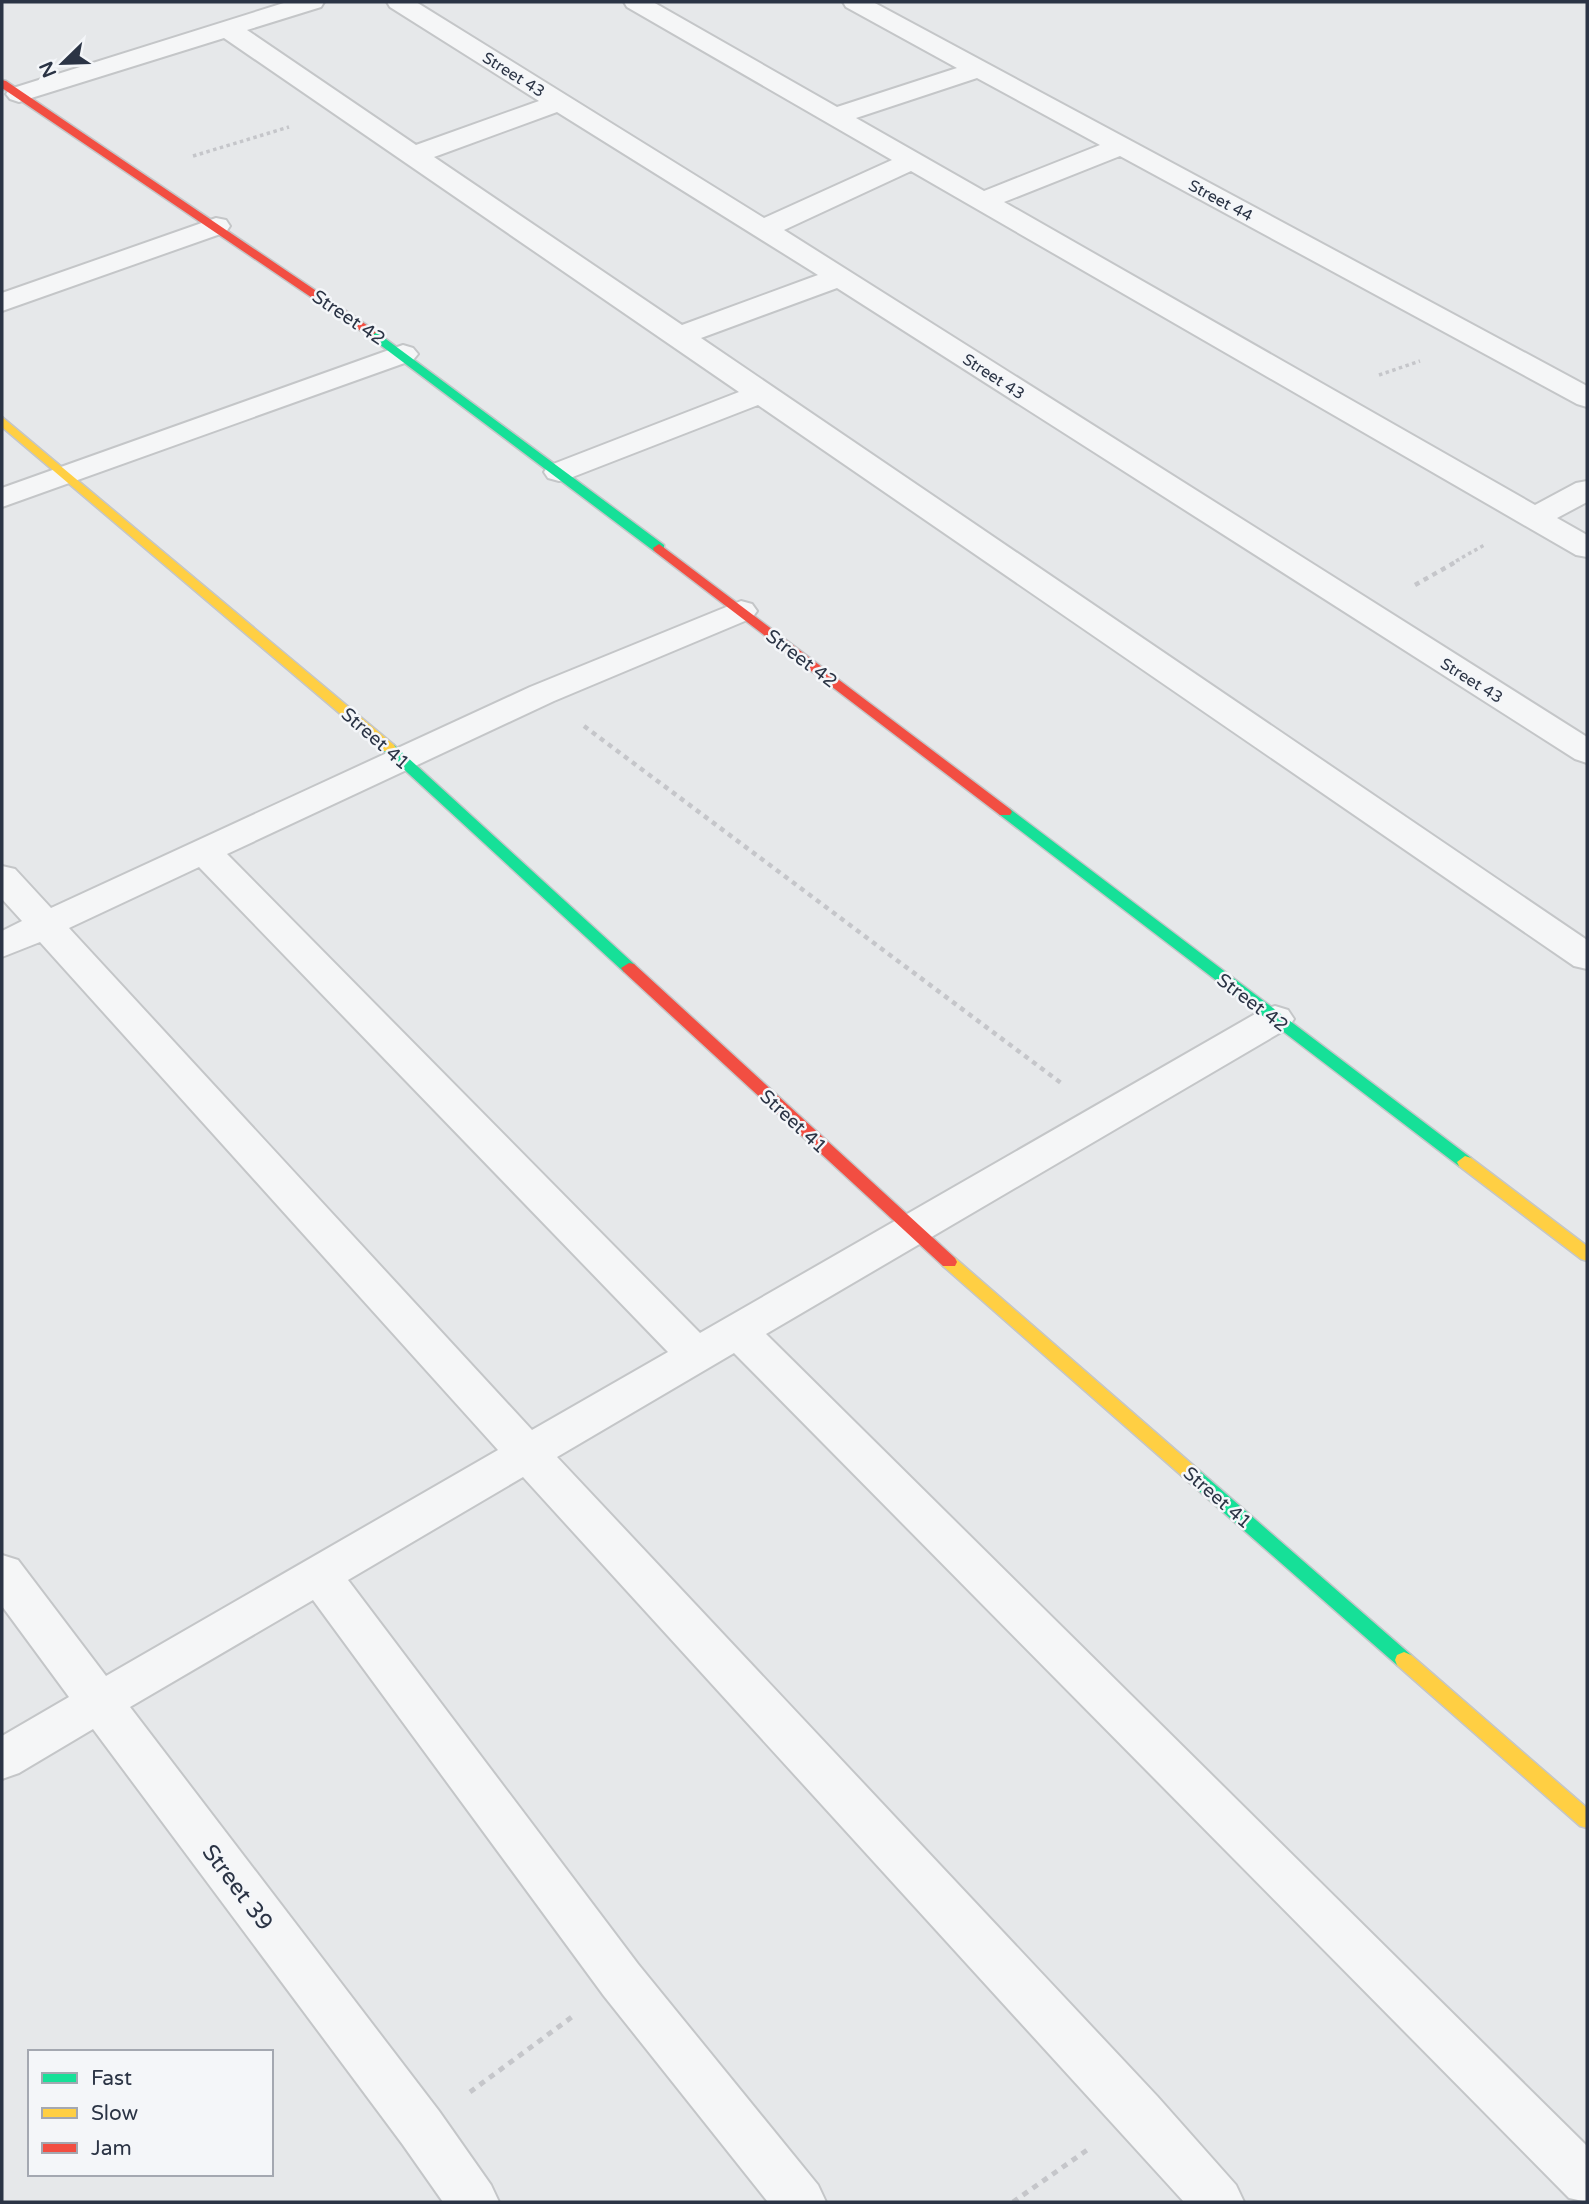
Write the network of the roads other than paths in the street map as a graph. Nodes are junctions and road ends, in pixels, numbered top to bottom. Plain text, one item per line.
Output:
1 (312, 2) edge
2 (399, 2) edge
3 (636, 2) edge
4 (855, 2) edge
5 (230, 30) junction
6 (979, 69) junction
7 (11, 88) edge
8 (560, 102) junction
9 (835, 116) junction
10 (1122, 146) junction
11 (414, 155) junction
12 (913, 160) junction
13 (982, 201) junction
14 (216, 226) junction
15 (763, 229) junction
16 (840, 277) junction
17 (2, 303) edge
18 (679, 337) junction
19 (403, 354) junction
20 (762, 393) junction
21 (1587, 398) edge
22 (2, 421) edge
23 (559, 472) junction
24 (65, 474) junction
25 (1587, 490) edge
26 (2, 498) edge
27 (1535, 517) junction
28 (1587, 548) edge
29 (741, 611) junction
30 (1587, 752) edge
31 (401, 758) junction
32 (202, 850) junction
33 (2, 877) edge
34 (45, 923) junction
35 (2, 944) edge
36 (1587, 957) edge
37 (1275, 1019) junction
38 (914, 1231) junction
39 (1587, 1255) edge
40 (738, 1332) junction
41 (697, 1356) junction
42 (528, 1454) junction
43 (2, 1573) edge
44 (320, 1576) junction
45 (100, 1704) junction
46 (2, 1759) edge
47 (1587, 1820) edge
48 (1587, 2181) edge
49 (473, 2202) edge
50 (800, 2202) edge
51 (1218, 2202) edge

1 - 5 street
2 - 8 street, Street 43
3 - 9 street
4 - 6 street, Street 44
5 - 7 street
5 - 11 street
6 - 9 street
6 - 10 street, Street 44
7 - 14 main road, Street 42
8 - 11 street
8 - 15 street, Street 43
9 - 12 street
10 - 13 street
10 - 21 street, Street 44
11 - 18 street
12 - 13 street
12 - 15 street
13 - 27 street
14 - 17 street
14 - 19 main road, Street 42
15 - 16 street, Street 43
16 - 18 street
16 - 30 street, Street 43
18 - 20 street
19 - 23 main road, Street 42
19 - 24 street
20 - 23 street
20 - 36 street
22 - 24 main road, Street 41
23 - 29 main road, Street 42
24 - 26 street
24 - 31 main road, Street 41
25 - 27 street
27 - 28 street
29 - 31 street
29 - 37 main road, Street 42
31 - 32 street
31 - 38 main road, Street 41
32 - 34 street
32 - 41 street
33 - 34 street
34 - 35 street
34 - 42 street
37 - 38 street
37 - 39 main road, Street 42
38 - 40 street
38 - 47 main road, Street 41
40 - 41 street
40 - 48 street
41 - 42 street
42 - 44 street
42 - 51 street
43 - 45 street, Street 39
44 - 45 street
44 - 50 street
45 - 46 street
45 - 49 street, Street 39

